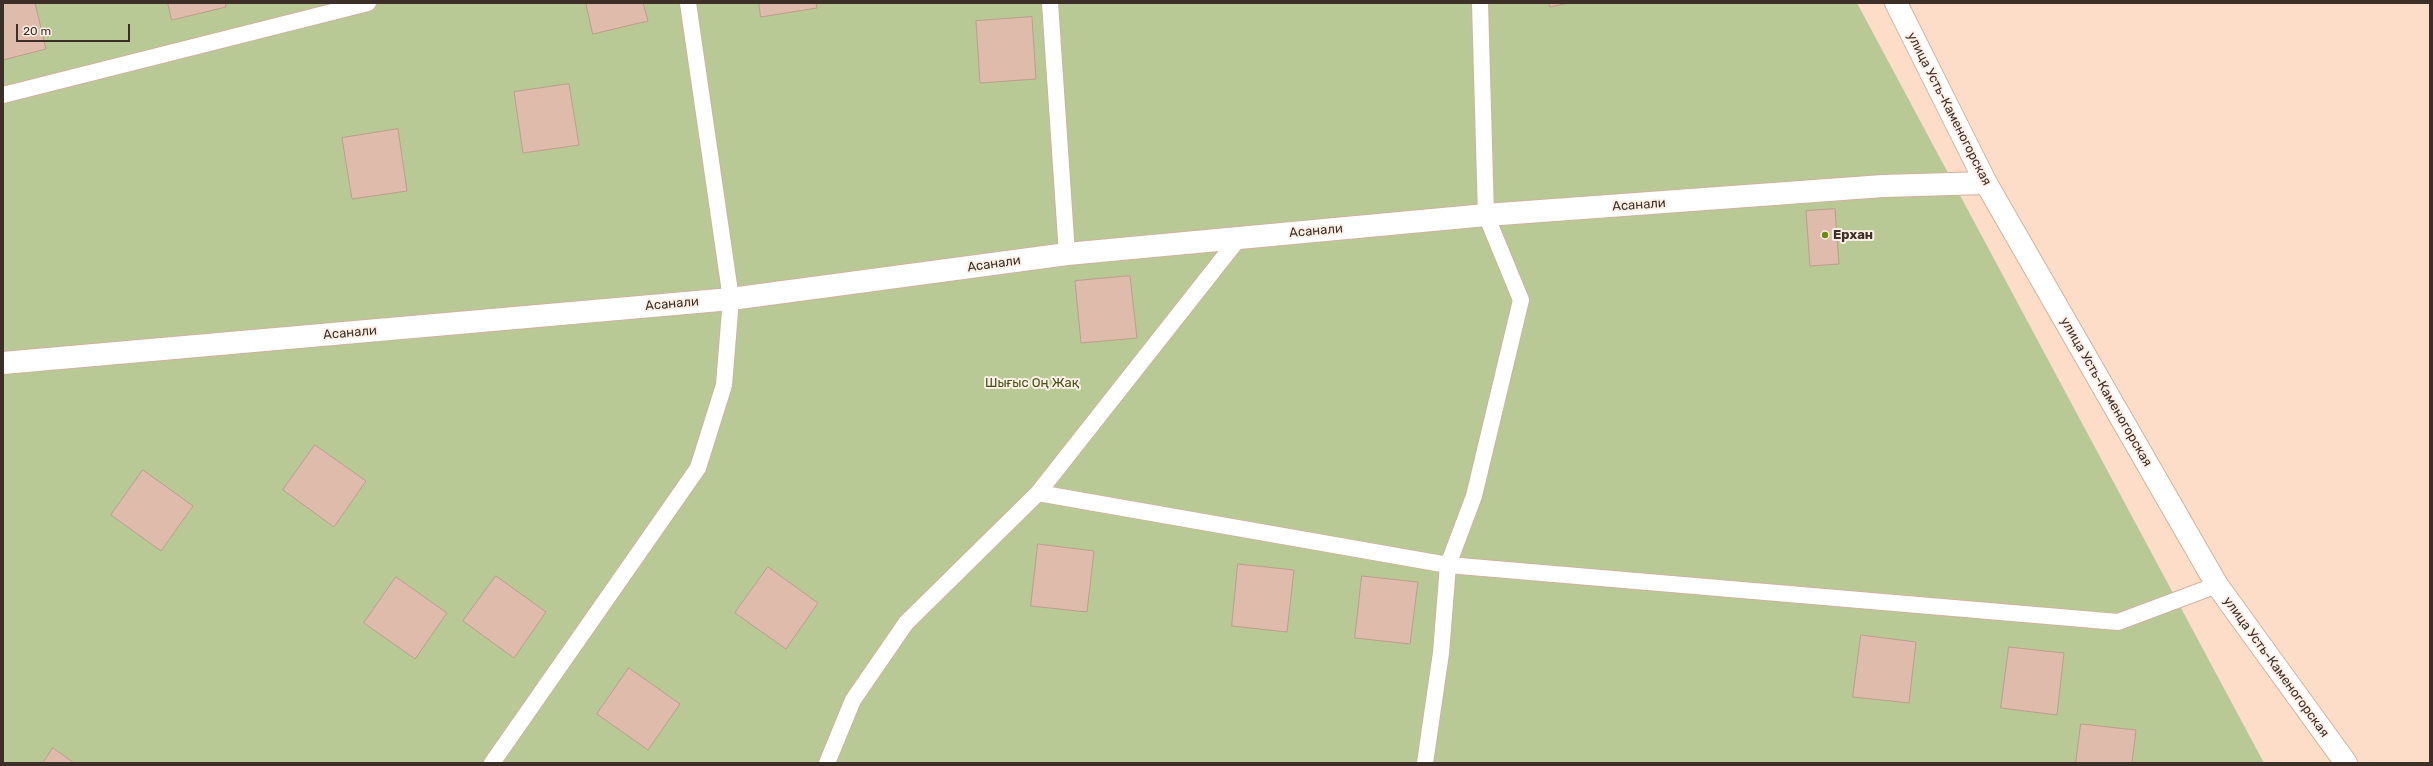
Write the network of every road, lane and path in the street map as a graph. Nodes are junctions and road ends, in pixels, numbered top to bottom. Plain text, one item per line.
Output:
1 (368, 3) edge
2 (688, 3) edge
3 (1050, 3) edge
4 (1480, 3) edge
5 (1896, 3) edge
6 (3, 95) edge
7 (1986, 183) junction
8 (1486, 215) junction
9 (1239, 238) junction
10 (1067, 254) junction
11 (731, 299) junction
12 (3, 363) edge
13 (1038, 493) junction
14 (1448, 565) junction
15 (2217, 585) junction
16 (492, 763) edge
17 (827, 763) edge
18 (1425, 763) edge
19 (2346, 763) edge

1 - 6 lane
2 - 11 lane
3 - 10 lane
4 - 8 lane
5 - 7 street, улица Усть-Каменогорская
7 - 8 street, Асанали
7 - 15 street, улица Усть-Каменогорская
8 - 9 street, Асанали
8 - 14 lane
9 - 10 street, Асанали
9 - 13 lane
10 - 11 street, Асанали
11 - 12 street, Асанали
11 - 16 lane
13 - 14 lane
13 - 17 lane
14 - 15 lane
14 - 18 lane
15 - 19 street, улица Усть-Каменогорская

